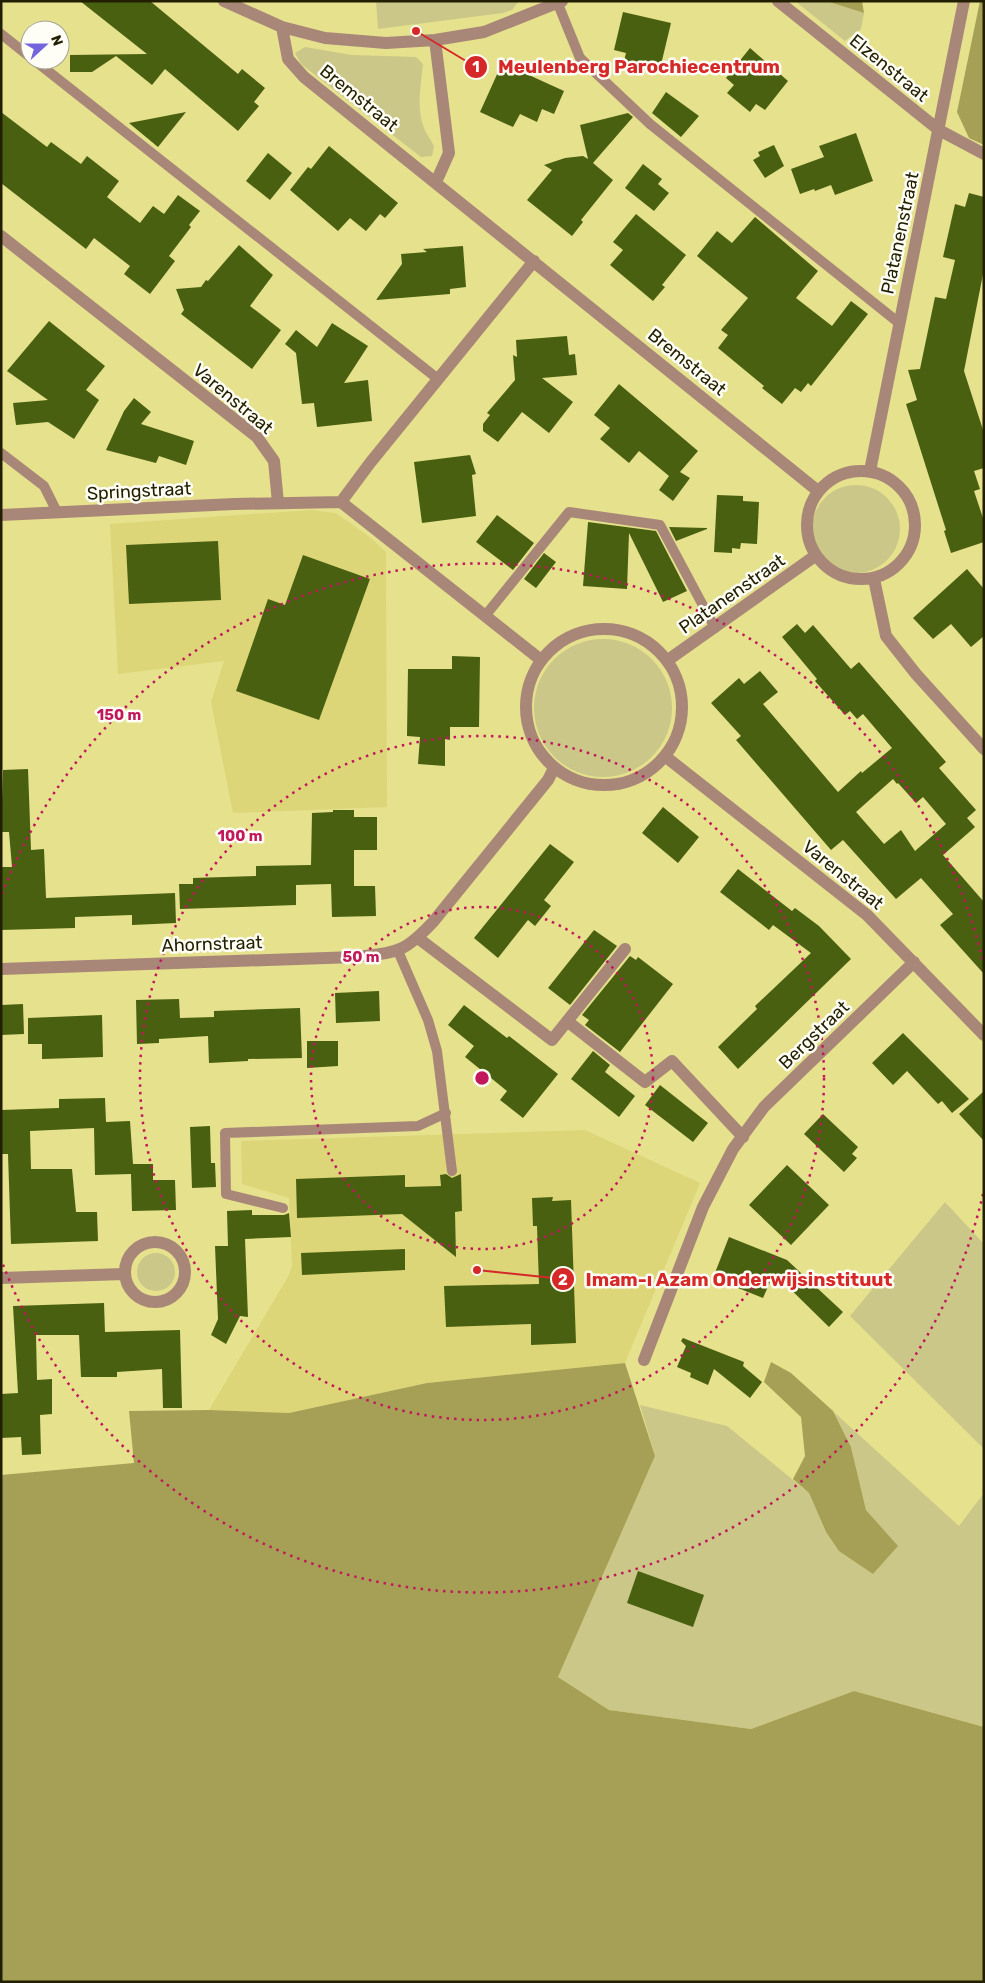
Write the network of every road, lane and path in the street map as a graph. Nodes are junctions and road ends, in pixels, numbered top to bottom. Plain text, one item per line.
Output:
1 (224, 1) edge
2 (778, 1) edge
3 (964, 1) edge
4 (560, 3) edge
5 (282, 27) junction
6 (1, 34) edge
7 (436, 40) junction
8 (20, 48) edge
9 (47, 70) edge
10 (939, 130) junction
11 (984, 154) edge
12 (436, 182) junction
13 (1, 236) edge
14 (534, 261) junction
15 (899, 323) junction
16 (438, 380) junction
17 (1, 453) edge
18 (870, 471) junction
19 (818, 491) junction
20 (341, 502) junction
21 (278, 503) junction
22 (57, 512) junction
23 (1, 515) edge
24 (815, 556) junction
25 (874, 579) junction
26 (485, 616) junction
27 (715, 628) junction
28 (541, 660) junction
29 (668, 660) junction
30 (984, 749) edge
31 (666, 757) junction
32 (554, 768) junction
33 (418, 938) junction
34 (625, 949) dead end
35 (398, 952) junction
36 (914, 962) junction
37 (1, 969) edge
38 (567, 1021) junction
39 (984, 1035) edge
40 (446, 1113) junction
41 (742, 1137) junction
42 (452, 1172) dead end
43 (283, 1208) dead end
44 (124, 1274) junction
45 (1, 1278) edge
46 (644, 1360) dead end

1 - 5 street, Bremstraat
2 - 10 street, Elzenstraat
3 - 10 street, Platanenstraat
4 - 7 street, Bremstraat
4 - 15 lane
5 - 7 street, Bremstraat
5 - 12 street, Bremstraat
6 - 8 lane
7 - 12 street
9 - 16 lane
10 - 11 street, Elzenstraat
10 - 15 street, Platanenstraat
12 - 14 street, Bremstraat
13 - 21 street, Varenstraat
14 - 16 street
14 - 19 street, Bremstraat
15 - 18 street, Platanenstraat
16 - 20 street
17 - 22 lane
18 - 19 street
18 - 25 street
19 - 24 street
20 - 21 street
20 - 26 street
21 - 22 street, Springstraat
22 - 23 street, Springstraat
24 - 25 street
24 - 27 street, Platanenstraat
25 - 30 street
26 - 27 lane
26 - 28 street
27 - 29 street, Platanenstraat
28 - 29 street
28 - 32 street
29 - 31 street
31 - 32 street
31 - 36 street, Varenstraat
32 - 33 street, Ahornstraat
33 - 35 street, Ahornstraat
33 - 38 street
34 - 38 street
35 - 37 street, Ahornstraat
35 - 40 lane
36 - 39 street, Varenstraat
36 - 41 street, Bergstraat
38 - 41 street
40 - 42 lane
40 - 43 lane
41 - 46 street, Bergstraat
44 - 44 street
44 - 45 street

